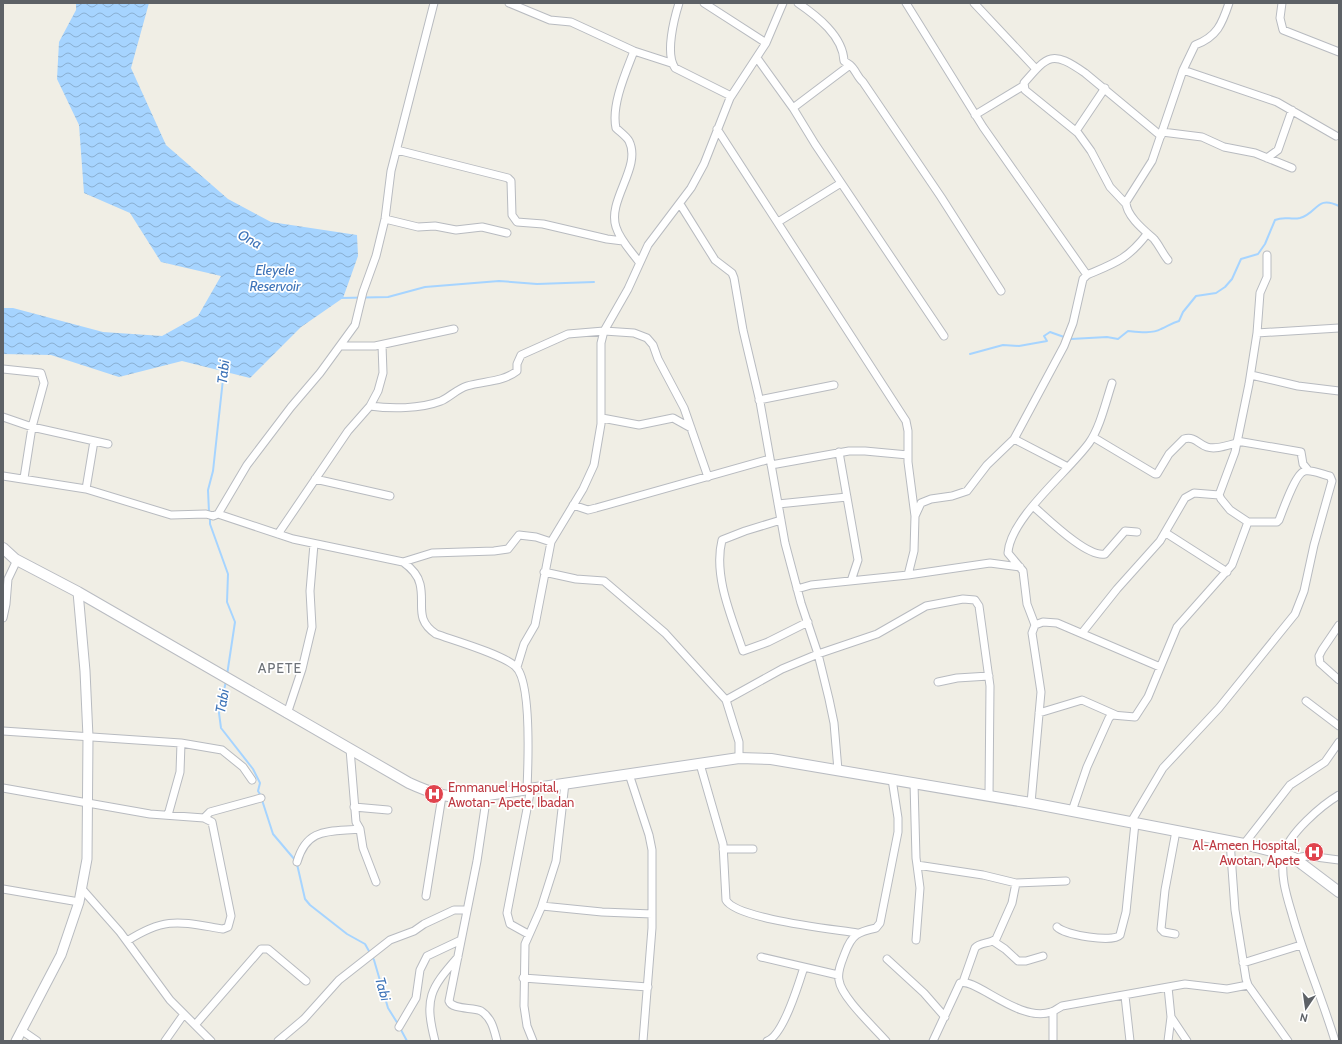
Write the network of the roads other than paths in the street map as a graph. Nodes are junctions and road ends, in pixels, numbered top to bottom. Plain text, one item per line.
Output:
1 (434, 3) edge
2 (509, 3) edge
3 (704, 3) edge
4 (783, 3) edge
5 (798, 3) edge
6 (906, 3) edge
7 (974, 3) edge
8 (1229, 3) edge
9 (1282, 3) edge
10 (677, 4) edge
11 (766, 43) junction
12 (634, 51) junction
13 (1339, 51) edge
14 (756, 58) junction
15 (671, 63) junction
16 (850, 65) junction
17 (1036, 69) junction
18 (1183, 70) junction
19 (1023, 86) junction
20 (1105, 88) junction
21 (731, 96) junction
22 (793, 108) junction
23 (1292, 110) junction
24 (975, 115) junction
25 (717, 129) junction
26 (1076, 131) junction
27 (1161, 134) junction
28 (1336, 136) dead end
29 (397, 150) junction
30 (1268, 158) junction
31 (1292, 168) dead end
32 (841, 182) junction
33 (680, 204) junction
34 (1126, 204) junction
35 (385, 219) junction
36 (778, 222) junction
37 (507, 233) dead end
38 (1147, 234) junction
39 (623, 241) junction
40 (1267, 255) dead end
41 (1168, 260) dead end
42 (639, 262) junction
43 (1086, 275) junction
44 (1001, 291) dead end
45 (1339, 328) edge
46 (454, 329) dead end
47 (604, 331) junction
48 (1257, 333) junction
49 (944, 336) dead end
50 (382, 345) junction
51 (340, 346) junction
52 (3, 369) edge
53 (1251, 375) junction
54 (1112, 383) dead end
55 (834, 385) dead end
56 (1339, 392) edge
57 (759, 400) junction
58 (370, 406) junction
59 (3, 417) edge
60 (602, 418) junction
61 (32, 427) junction
62 (691, 428) junction
63 (1093, 437) junction
64 (1014, 439) junction
65 (94, 441) junction
66 (1237, 442) junction
67 (108, 444) dead end
68 (839, 452) junction
69 (908, 455) junction
70 (770, 462) junction
71 (1068, 467) junction
72 (1308, 470) junction
73 (3, 476) edge
74 (708, 477) junction
75 (24, 478) junction
76 (315, 479) junction
77 (86, 489) junction
78 (1219, 495) junction
79 (390, 496) dead end
80 (847, 497) junction
81 (778, 504) junction
82 (573, 505) junction
83 (1033, 506) junction
84 (212, 515) junction
85 (915, 516) junction
86 (781, 520) junction
87 (1248, 522) junction
88 (1137, 532) dead end
89 (1166, 533) junction
90 (278, 534) junction
91 (551, 542) junction
92 (314, 544) junction
93 (3, 548) edge
94 (17, 560) junction
95 (403, 562) junction
96 (1020, 567) junction
97 (544, 572) junction
98 (1226, 572) junction
99 (908, 574) junction
100 (851, 581) junction
101 (5, 589) edge
102 (797, 589) junction
103 (78, 592) junction
104 (3, 618) edge
105 (808, 622) junction
106 (1035, 625) junction
107 (1339, 625) edge
108 (1082, 632) junction
109 (818, 654) junction
110 (516, 667) junction
111 (1160, 667) junction
112 (989, 676) junction
113 (1339, 680) edge
114 (938, 682) dead end
115 (726, 700) junction
116 (1306, 701) dead end
117 (1039, 713) junction
118 (287, 714) junction
119 (1118, 716) junction
120 (1339, 726) edge
121 (3, 732) edge
122 (88, 737) junction
123 (1339, 742) edge
124 (181, 743) junction
125 (350, 749) junction
126 (739, 758) junction
127 (700, 764) junction
128 (838, 770) junction
129 (629, 774) junction
130 (892, 779) junction
131 (252, 780) dead end
132 (564, 783) junction
133 (914, 783) junction
134 (3, 788) edge
135 (529, 788) junction
136 (487, 794) junction
137 (1339, 795) edge
138 (442, 796) junction
139 (990, 796) junction
140 (261, 798) dead end
141 (88, 803) junction
142 (1031, 803) junction
143 (354, 807) junction
144 (388, 810) dead end
145 (1072, 810) junction
146 (168, 815) junction
147 (204, 818) junction
148 (1133, 822) junction
149 (360, 829) junction
150 (1176, 831) junction
151 (1230, 841) junction
152 (1244, 844) junction
153 (723, 849) junction
154 (753, 849) dead end
155 (1284, 854) junction
156 (1294, 858) junction
157 (1339, 860) edge
158 (297, 862) dead end
159 (917, 865) junction
160 (1066, 881) dead end
161 (376, 882) dead end
162 (1016, 883) junction
163 (3, 889) edge
164 (82, 889) junction
165 (1339, 892) edge
166 (426, 896) dead end
167 (79, 902) junction
168 (542, 906) junction
169 (467, 910) junction
170 (652, 914) junction
171 (1057, 927) dead end
172 (857, 933) junction
173 (528, 934) junction
174 (1175, 934) dead end
175 (461, 940) junction
176 (916, 940) dead end
177 (127, 941) junction
178 (993, 941) junction
179 (1301, 945) junction
180 (1043, 956) dead end
181 (458, 957) junction
182 (761, 957) dead end
183 (887, 959) dead end
184 (1243, 962) junction
185 (804, 967) junction
186 (838, 975) junction
187 (523, 978) junction
188 (306, 981) dead end
189 (962, 982) junction
190 (1248, 985) junction
191 (648, 987) junction
192 (1168, 987) junction
193 (1124, 996) junction
194 (1053, 1012) junction
195 (184, 1014) junction
196 (945, 1017) junction
197 (1171, 1018) junction
198 (195, 1025) junction
199 (399, 1027) dead end
200 (21, 1030) junction
201 (16, 1041) edge
202 (37, 1041) edge
203 (165, 1041) edge
204 (211, 1041) edge
205 (278, 1041) edge
206 (435, 1041) edge
207 (497, 1041) edge
208 (533, 1041) edge
209 (643, 1041) edge
210 (767, 1041) edge
211 (886, 1041) edge
212 (933, 1041) edge
213 (1052, 1041) edge
214 (1130, 1041) edge
215 (1168, 1041) edge
216 (1187, 1041) edge
217 (1288, 1041) edge
218 (1335, 1041) edge

1 - 29 street
2 - 12 street
3 - 11 street
4 - 11 street
5 - 16 street
6 - 24 street
7 - 17 street
8 - 18 street
9 - 13 street
10 - 15 street
11 - 14 street
12 - 15 street
12 - 39 street
14 - 21 street
14 - 22 street
15 - 21 street
16 - 22 street
16 - 44 street
17 - 19 street
17 - 20 street
18 - 23 street
18 - 27 street
19 - 24 street
19 - 26 street
20 - 26 street
20 - 27 street
21 - 25 street
22 - 32 street
23 - 28 street
23 - 30 street
24 - 43 street
25 - 33 street
25 - 36 street
26 - 34 street
27 - 30 street
27 - 34 street
29 - 35 street
29 - 39 street
30 - 31 street
32 - 36 street
32 - 49 street
33 - 42 street
33 - 57 street
34 - 38 street
35 - 37 street
35 - 51 street
36 - 69 street
38 - 41 street
38 - 43 street
39 - 42 street
40 - 48 street
42 - 47 street
43 - 64 street
45 - 48 street
46 - 50 street
47 - 58 street
47 - 60 street
47 - 62 street
48 - 53 street
50 - 51 street
50 - 58 street
51 - 84 street
52 - 61 street
53 - 56 street
53 - 66 street
54 - 63 street
55 - 57 street
57 - 70 street
58 - 76 street
59 - 61 street
60 - 62 street
60 - 82 street
61 - 65 street
61 - 75 street
62 - 74 street
63 - 66 street
63 - 71 street
64 - 71 street
64 - 85 street
65 - 67 street
65 - 77 street
66 - 72 street
66 - 78 street
68 - 69 street
68 - 70 street
68 - 80 street
69 - 85 street
70 - 74 street
70 - 81 street
71 - 83 street
72 - 87 street
72 - 148 street
73 - 75 street
74 - 82 street
75 - 77 street
76 - 79 street
76 - 90 street
77 - 84 street
78 - 87 street
78 - 89 street
80 - 81 street
80 - 100 street
81 - 86 street
82 - 91 street
83 - 88 street
83 - 96 street
84 - 90 street
85 - 99 street
86 - 102 street
86 - 105 street
87 - 98 street
89 - 98 street
89 - 108 street
90 - 92 street
91 - 95 street
91 - 97 street
92 - 95 street
92 - 118 street
93 - 94 main road
94 - 101 street
94 - 103 main road
95 - 110 street
96 - 99 street
96 - 106 street
97 - 110 street
97 - 115 street
98 - 111 street
99 - 100 street
100 - 102 street
101 - 104 street
102 - 105 street
103 - 118 main road
103 - 122 street
105 - 109 street
106 - 108 street
106 - 117 street
107 - 113 street
108 - 111 street
109 - 112 street
109 - 115 street
109 - 128 street
110 - 135 street
111 - 119 street
112 - 114 street
112 - 139 street
115 - 126 street
116 - 120 street
117 - 119 street
117 - 142 street
118 - 125 main road
119 - 145 street
121 - 122 street
122 - 124 street
122 - 141 street
123 - 152 street
124 - 131 street
124 - 146 street
125 - 138 main road
125 - 143 street
126 - 127 main road
126 - 128 main road
127 - 129 main road
127 - 153 street
128 - 130 main road
129 - 132 main road
129 - 170 street
130 - 133 main road
130 - 172 street
132 - 135 main road
132 - 168 street
133 - 139 main road
133 - 159 street
134 - 141 street
135 - 136 main road
135 - 173 street
136 - 138 main road
136 - 169 street
137 - 155 street
138 - 166 street
139 - 142 main road
140 - 147 street
141 - 146 street
141 - 164 street
142 - 145 main road
143 - 144 street
143 - 149 street
145 - 148 main road
146 - 147 street
147 - 177 street
148 - 150 main road
148 - 171 street
149 - 158 street
149 - 161 street
150 - 151 main road
150 - 174 street
151 - 152 main road
151 - 184 street
152 - 155 main road
153 - 154 street
153 - 172 street
155 - 156 main road
155 - 179 street
156 - 157 street
156 - 165 main road
159 - 162 street
159 - 176 street
160 - 162 street
162 - 178 street
163 - 167 street
164 - 167 street
164 - 177 street
167 - 200 street
168 - 170 street
168 - 173 street
169 - 175 street
169 - 205 street
170 - 191 street
172 - 186 street
173 - 187 street
175 - 181 street
175 - 199 street
177 - 195 street
178 - 180 street
178 - 189 street
179 - 184 street
179 - 218 street
181 - 206 street
181 - 207 street
182 - 185 street
183 - 196 street
184 - 190 street
185 - 186 street
185 - 210 street
186 - 211 street
187 - 191 street
187 - 208 street
188 - 198 street
189 - 194 street
189 - 196 street
190 - 192 street
190 - 217 street
191 - 209 street
192 - 193 street
192 - 197 street
193 - 194 street
193 - 214 street
194 - 213 street
195 - 198 street
195 - 203 street
196 - 212 street
197 - 215 street
197 - 216 street
198 - 204 street
200 - 201 street
200 - 202 street

